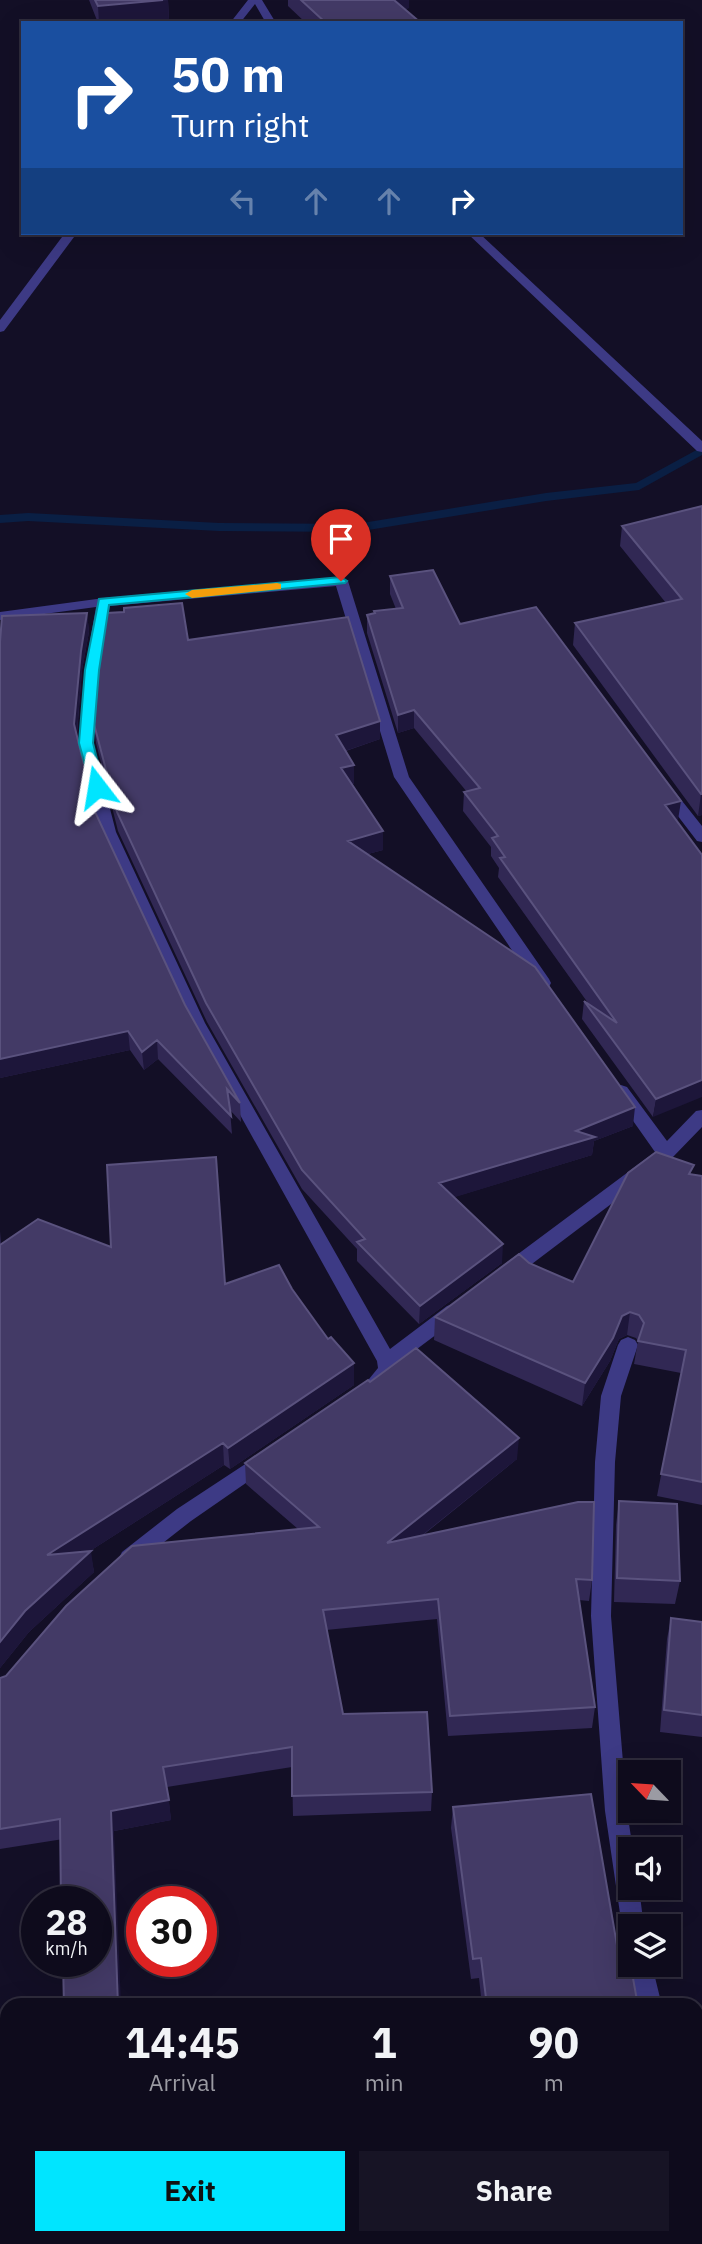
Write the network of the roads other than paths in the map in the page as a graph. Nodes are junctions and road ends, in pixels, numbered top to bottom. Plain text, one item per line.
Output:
1 (255, 0) edge
2 (237, 21) edge
3 (270, 21) edge
4 (70, 235) edge
5 (475, 235) edge
6 (0, 328) edge
7 (702, 448) edge
8 (104, 602) junction
9 (0, 616) edge
10 (653, 772) edge
11 (702, 837) edge
12 (552, 995) edge
13 (609, 1074) edge
14 (702, 1116) edge
15 (666, 1153) junction
16 (487, 1286) edge
17 (465, 1303) edge
18 (628, 1345) dead end
19 (387, 1361) junction
20 (359, 1395) edge
21 (283, 1447) edge
22 (113, 1571) edge
23 (631, 1914) edge
24 (643, 1977) edge
25 (648, 1998) edge

1 - 2 street
1 - 3 street
4 - 6 street
5 - 7 street
8 - 9 street
8 - 12 street
8 - 19 street
10 - 11 street
13 - 15 street
14 - 15 street
15 - 16 street
17 - 19 street
18 - 23 street
19 - 20 street
21 - 22 street
24 - 25 street

